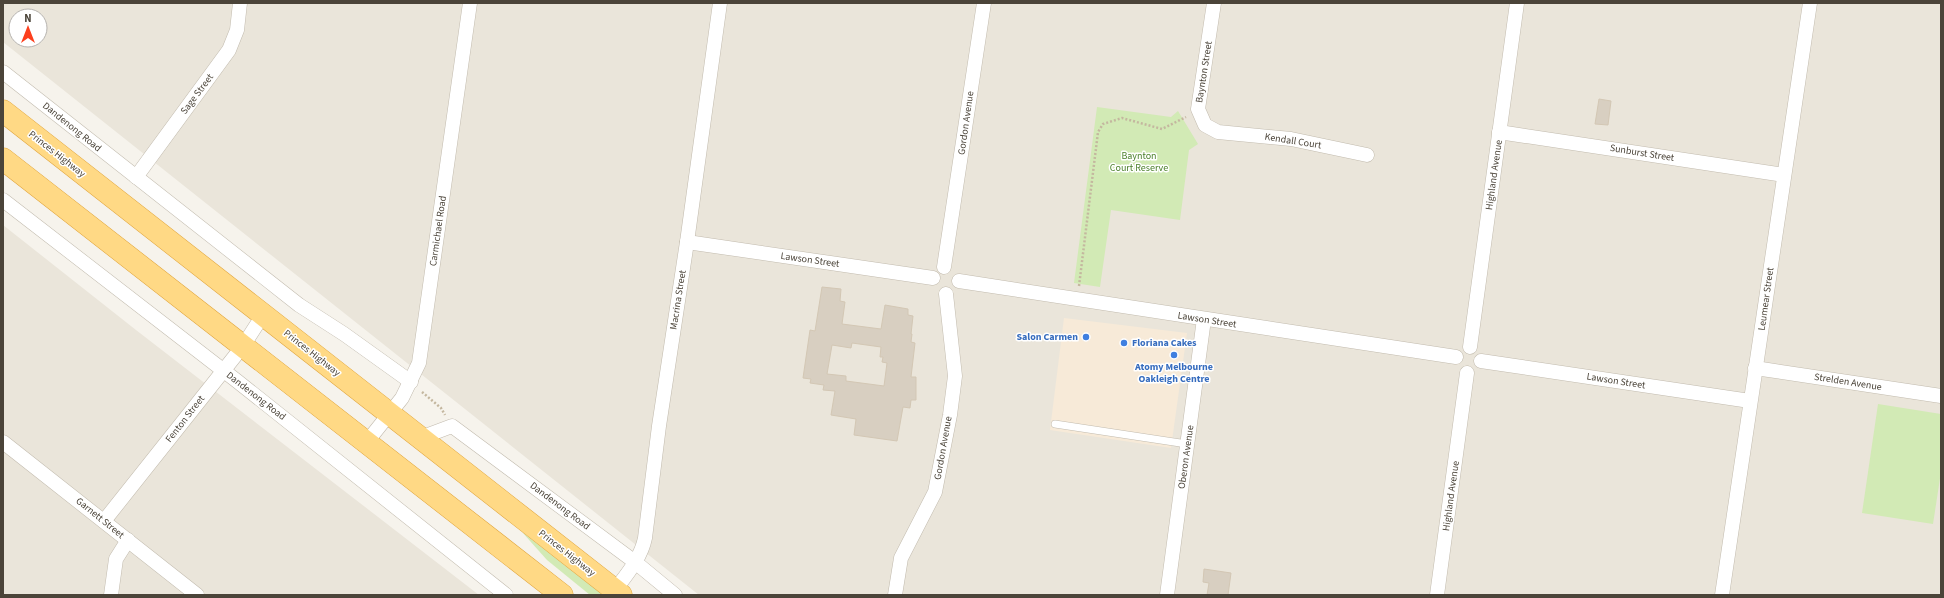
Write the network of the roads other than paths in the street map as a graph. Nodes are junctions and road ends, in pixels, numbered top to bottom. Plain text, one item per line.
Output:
1 (240, 3) edge
2 (470, 3) edge
3 (720, 3) edge
4 (984, 3) edge
5 (1214, 3) edge
6 (1516, 3) edge
7 (1810, 3) edge
8 (3, 72) edge
9 (3, 111) edge
10 (1218, 132) joint
11 (1499, 132) junction
12 (1367, 155) dead end
13 (3, 159) edge
14 (1784, 175) junction
15 (136, 177) junction
16 (3, 200) edge
17 (687, 242) junction
18 (944, 267) junction
19 (933, 278) junction
20 (959, 281) junction
21 (946, 294) junction
22 (263, 315) junction
23 (1204, 320) junction
24 (243, 346) junction
25 (1470, 347) junction
26 (1456, 357) junction
27 (1482, 361) junction
28 (1755, 368) junction
29 (223, 371) junction
30 (1467, 373) junction
31 (411, 382) junction
32 (1941, 396) edge
33 (1750, 401) junction
34 (389, 413) junction
35 (1055, 424) dead end
36 (420, 438) junction
37 (3, 442) edge
38 (366, 443) junction
39 (1187, 444) junction
40 (104, 521) junction
41 (128, 540) junction
42 (635, 562) junction
43 (618, 593) edge
44 (111, 595) edge
45 (198, 595) edge
46 (506, 595) edge
47 (562, 595) edge
48 (676, 595) edge
49 (895, 595) edge
50 (1167, 595) edge
51 (1438, 595) edge
52 (1722, 595) edge

1 - 15 street, Sage Street
2 - 31 street, Carmichael Road
3 - 17 street, Macrina Street
4 - 18 street, Gordon Avenue
5 - 10 street, Baynton Street
6 - 11 street, Highland Avenue
7 - 14 street, Leumear Street
8 - 15 street, Dandenong Road
9 - 22 highway, Princes Highway
10 - 12 street, Kendall Court
11 - 14 street, Sunburst Street
11 - 25 street, Highland Avenue
13 - 24 highway
14 - 28 street, Leumear Street
15 - 31 street, Dandenong Road
16 - 29 street, Dandenong Road
17 - 19 street, Lawson Street
17 - 42 street, Macrina Street
18 - 19 street
18 - 20 street
19 - 21 street
20 - 21 street
20 - 23 street, Lawson Street
21 - 49 street, Gordon Avenue
22 - 24 street, Fenton Street
22 - 34 highway, Princes Highway
23 - 26 street, Lawson Street
23 - 39 street, Oberon Avenue
24 - 29 street, Fenton Street
24 - 38 highway
25 - 26 street
25 - 27 street
26 - 30 street
27 - 30 street
27 - 33 street, Lawson Street
28 - 32 street, Strelden Avenue
28 - 33 street, Leumear Street
29 - 40 street, Fenton Street
29 - 46 street, Dandenong Road
30 - 51 street, Highland Avenue
31 - 34 street, Carmichael Road
33 - 52 street, Leumear Street
34 - 36 highway, Princes Highway
34 - 38 street, Carmichael Road
35 - 39 lane
36 - 42 street, Dandenong Road
36 - 43 highway, Princes Highway
37 - 40 street, Garnett Street
38 - 47 highway
39 - 50 street, Oberon Avenue
40 - 41 street, Garnett Street
41 - 44 street
41 - 45 street, Garnett Street
42 - 43 street, Macrina Street
42 - 48 street, Dandenong Road

